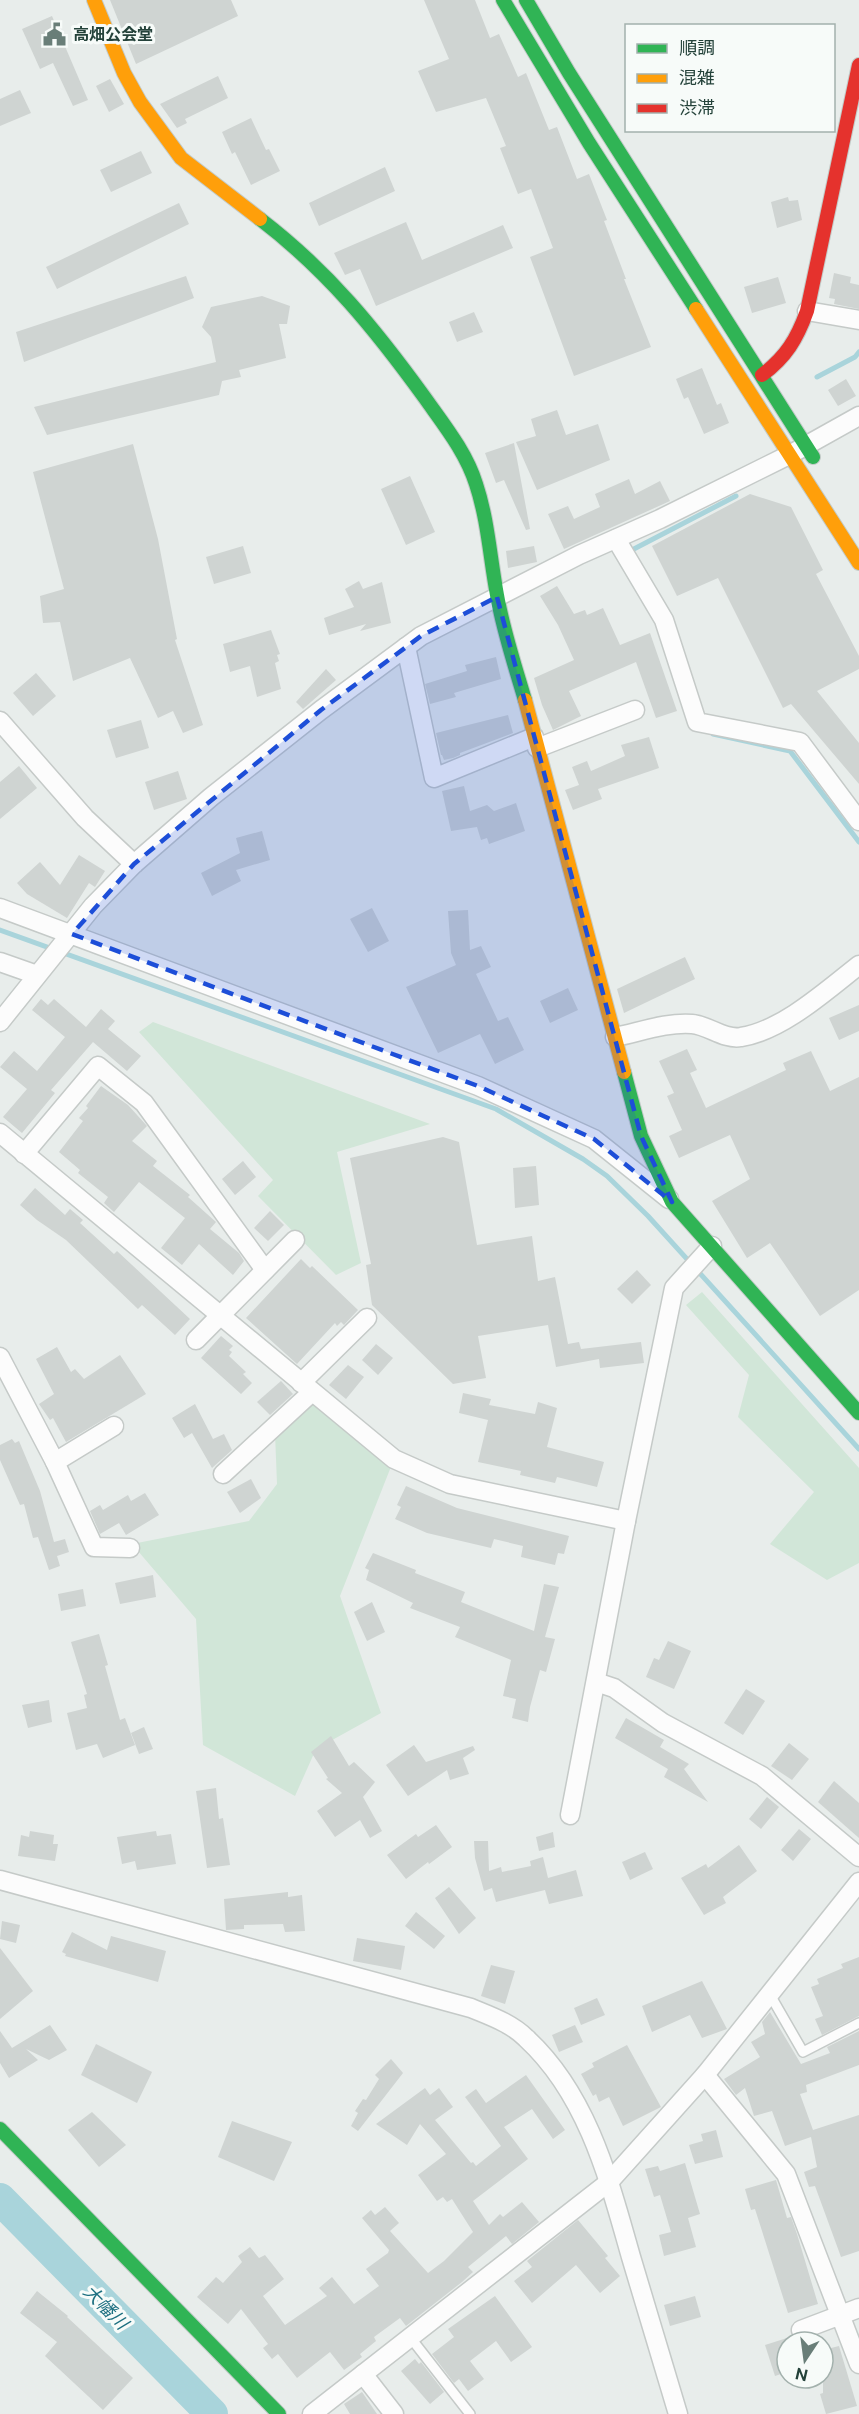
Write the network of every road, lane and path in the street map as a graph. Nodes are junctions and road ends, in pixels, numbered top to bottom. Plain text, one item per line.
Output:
1 (94, 0) edge
2 (502, 0) edge
3 (526, 0) edge
4 (859, 68) edge
5 (807, 311) junction
6 (859, 320) edge
7 (762, 375) junction
8 (859, 416) edge
9 (799, 449) junction
10 (818, 464) dead end
11 (616, 539) junction
12 (859, 563) edge
13 (497, 597) junction
14 (406, 647) junction
15 (635, 710) dead end
16 (0, 721) edge
17 (536, 742) junction
18 (859, 821) edge
19 (134, 864) junction
20 (0, 908) edge
21 (69, 937) junction
22 (0, 962) edge
23 (859, 965) edge
24 (41, 971) junction
25 (0, 1022) edge
26 (615, 1038) junction
27 (0, 1133) edge
28 (24, 1154) junction
29 (672, 1202) junction
30 (295, 1240) dead end
31 (707, 1252) junction
32 (265, 1270) junction
33 (219, 1315) junction
34 (367, 1318) dead end
35 (196, 1340) dead end
36 (0, 1357) edge
37 (307, 1387) junction
38 (859, 1413) edge
39 (114, 1426) dead end
40 (55, 1462) junction
41 (223, 1474) dead end
42 (626, 1521) junction
43 (130, 1548) dead end
44 (596, 1682) junction
45 (570, 1815) dead end
46 (859, 1857) edge
47 (0, 1880) edge
48 (859, 1882) edge
49 (769, 1993) junction
50 (859, 2023) edge
51 (705, 2075) junction
52 (0, 2129) edge
53 (609, 2182) junction
54 (859, 2308) edge
55 (841, 2313) junction
56 (801, 2330) dead end
57 (410, 2337) junction
58 (859, 2364) edge
59 (363, 2374) junction
60 (279, 2414) edge
61 (312, 2414) edge
62 (394, 2414) edge
63 (470, 2414) edge
64 (678, 2414) edge

1 - 13 street
2 - 9 street
3 - 7 street
4 - 5 street
5 - 6 street
5 - 7 street
7 - 9 street
8 - 9 street
9 - 10 street
9 - 11 street
9 - 12 street
11 - 13 street
11 - 18 street
13 - 14 street
13 - 17 street
14 - 17 street
14 - 19 street
15 - 17 street
16 - 19 street
17 - 26 street
19 - 21 street
20 - 21 street
21 - 24 street
21 - 29 street
22 - 24 street
23 - 26 street
24 - 25 street
26 - 29 street
27 - 28 street
28 - 32 street
28 - 33 street
29 - 31 street
30 - 32 street
31 - 38 street
31 - 42 street
32 - 33 street
33 - 35 street
33 - 37 street
34 - 37 street
36 - 40 street
37 - 41 street
37 - 42 street
39 - 40 street
40 - 43 street
42 - 44 street
44 - 45 street
44 - 46 street
47 - 53 street
48 - 49 street
49 - 50 lane
49 - 51 street
51 - 53 street
51 - 55 street
52 - 60 street
53 - 57 street
53 - 64 street
54 - 55 street
55 - 56 street
55 - 58 street
57 - 59 street
57 - 63 lane
59 - 61 street
59 - 62 street

